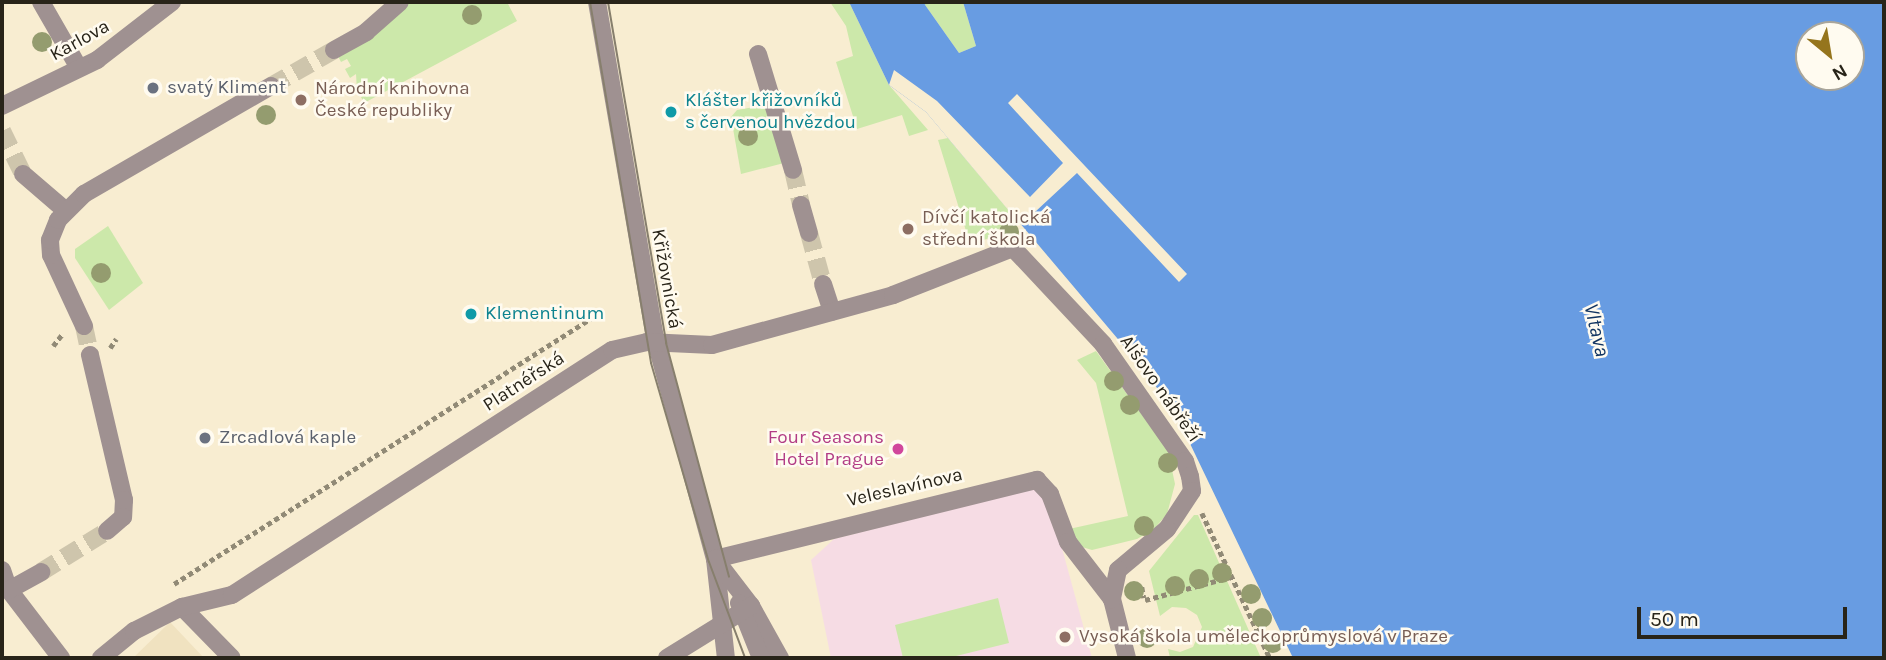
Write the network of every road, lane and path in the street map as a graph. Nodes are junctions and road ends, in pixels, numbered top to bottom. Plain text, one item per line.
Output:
1 (41, 2) edge
2 (172, 2) edge
3 (400, 2) edge
4 (597, 2) edge
5 (334, 50) tunnel mouth
6 (758, 54) dead end
7 (79, 68) junction
8 (271, 86) tunnel mouth
9 (2, 106) edge
10 (793, 170) tunnel mouth
11 (23, 174) tunnel mouth
12 (801, 205) tunnel mouth
13 (65, 210) junction
14 (809, 233) tunnel mouth
15 (1013, 248) joint
16 (823, 284) tunnel mouth
17 (832, 312) junction
18 (592, 318) dead end
19 (84, 326) tunnel mouth
20 (656, 342) junction
21 (90, 355) tunnel mouth
22 (1192, 491) junction
23 (107, 531) tunnel mouth
24 (715, 559) junction
25 (2, 570) edge
26 (41, 572) tunnel mouth
27 (1231, 577) junction
28 (1142, 587) dead end
29 (167, 588) dead end
30 (9, 590) junction
31 (1112, 599) junction
32 (182, 607) junction
33 (747, 609) junction
34 (719, 626) junction
35 (61, 658) edge
36 (101, 658) edge
37 (232, 658) edge
38 (667, 658) edge
39 (726, 658) edge
40 (761, 658) edge
41 (780, 658) edge
42 (1127, 658) edge
43 (1270, 658) edge

1 - 7 street
2 - 7 street, Karlova
3 - 5 street
4 - 20 street, Křižovnická
6 - 10 street
7 - 9 street, Karlova
8 - 13 street
11 - 13 street
12 - 14 street
13 - 19 street
15 - 17 street, Platnéřská
15 - 22 street, Alšovo nábřeží
16 - 17 street
17 - 20 street, Platnéřská
18 - 29 path
20 - 24 street, Křižovnická
20 - 32 street, Platnéřská
21 - 23 street
22 - 27 path
22 - 31 street
24 - 31 street, Veleslavínova
24 - 33 street, Křižovnická
24 - 34 street, Křižovnická
25 - 30 street
26 - 30 street
27 - 28 path
27 - 43 path
30 - 35 street
31 - 42 street
32 - 36 street, Platnéřská
32 - 37 street
33 - 34 street
33 - 40 street
33 - 41 street
34 - 38 street
34 - 39 street, Křižovnická

